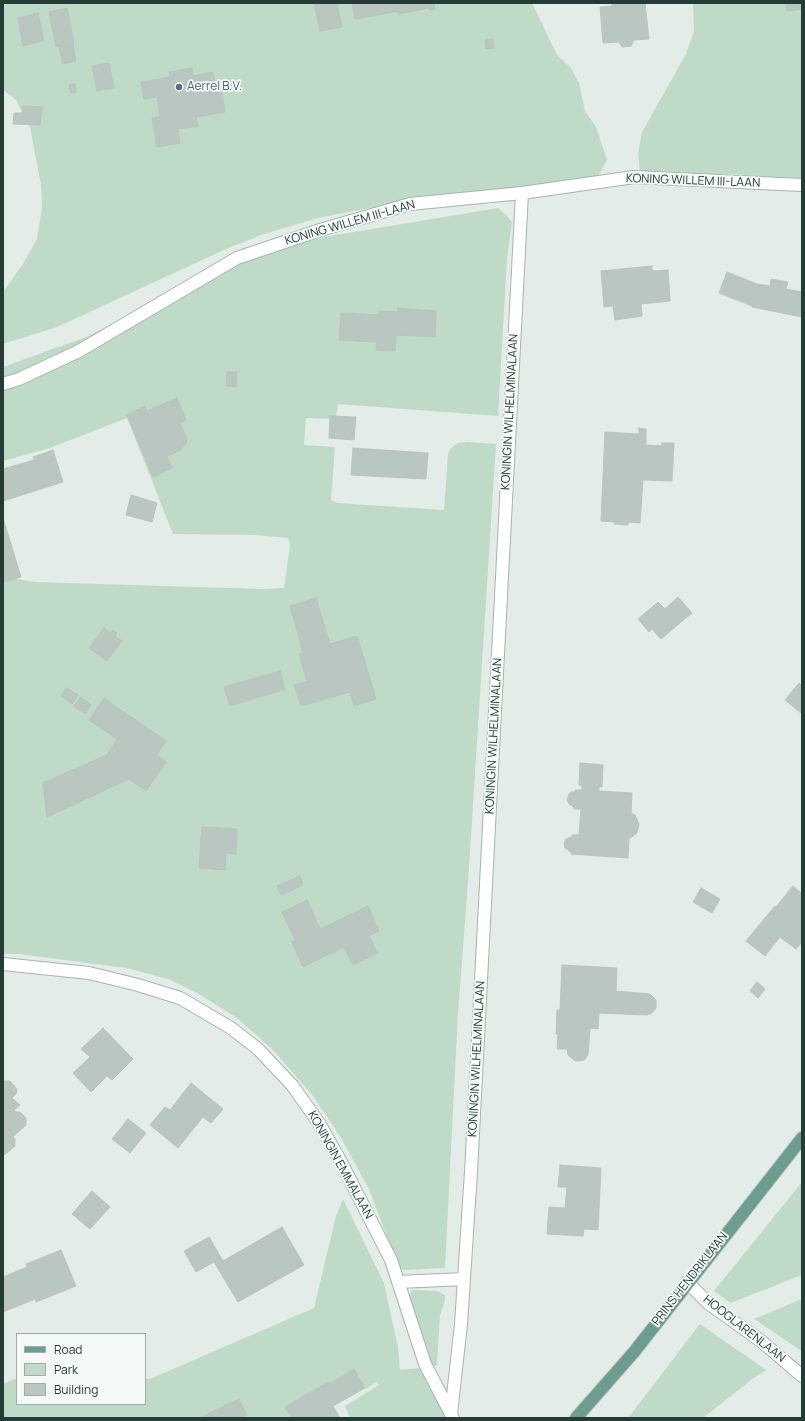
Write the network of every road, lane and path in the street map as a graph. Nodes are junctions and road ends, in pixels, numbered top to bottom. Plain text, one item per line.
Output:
1 (802, 185) edge
2 (522, 193) junction
3 (3, 384) edge
4 (3, 964) edge
5 (802, 1138) edge
6 (464, 1279) junction
7 (398, 1282) junction
8 (687, 1282) junction
9 (802, 1376) edge
10 (452, 1416) edge
11 (576, 1418) edge

1 - 2 street, KONING WILLEM III-LAAN
2 - 3 street, KONING WILLEM III-LAAN
2 - 6 street, KONINGIN WILHELMINALAAN
4 - 7 street, KONINGIN EMMALAAN
5 - 8 main road, PRINS HENDRIKLAAN
6 - 7 street
6 - 10 street, KONINGIN WILHELMINALAAN
7 - 10 street, KONINGIN EMMALAAN
8 - 9 street, HOOGLARENLAAN
8 - 11 main road, PRINS HENDRIKLAAN

